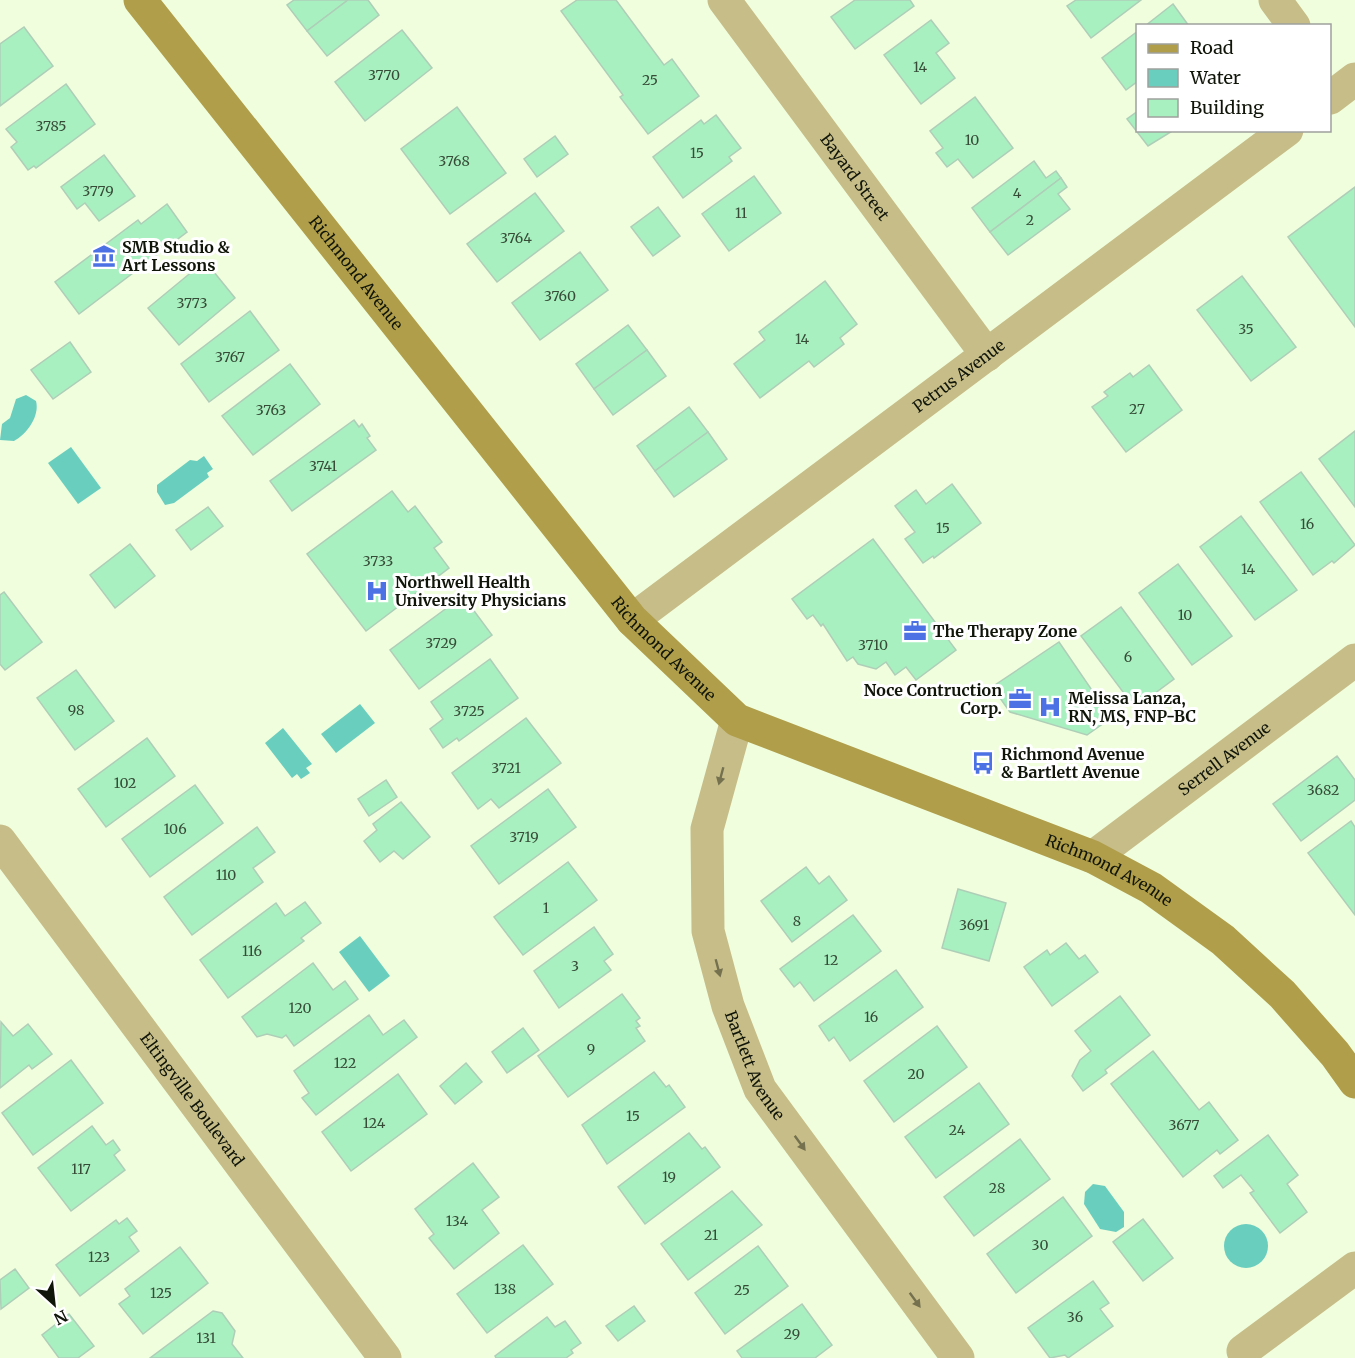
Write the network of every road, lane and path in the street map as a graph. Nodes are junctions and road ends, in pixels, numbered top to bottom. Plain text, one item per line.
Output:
1 (140, 0) edge
2 (724, 0) edge
3 (1275, 0) edge
4 (1293, 24) edge
5 (1284, 132) edge
6 (987, 355) junction
7 (632, 620) junction
8 (1355, 660) edge
9 (737, 720) junction
10 (0, 841) edge
11 (1093, 857) junction
12 (1355, 1082) edge
13 (1355, 1268) edge
14 (1243, 1351) dead end
15 (385, 1358) edge
16 (958, 1358) edge

1 - 7 main road, Richmond Avenue
2 - 6 street, Bayard Street
3 - 4 street
5 - 6 street, Petrus Avenue
6 - 7 street, Petrus Avenue
7 - 9 main road, Richmond Avenue
8 - 11 street, Serrell Avenue
9 - 11 main road, Richmond Avenue
9 -> 16 street, Bartlett Avenue
10 - 15 street, Eltingville Boulevard
11 - 12 main road, Richmond Avenue
13 - 14 street

